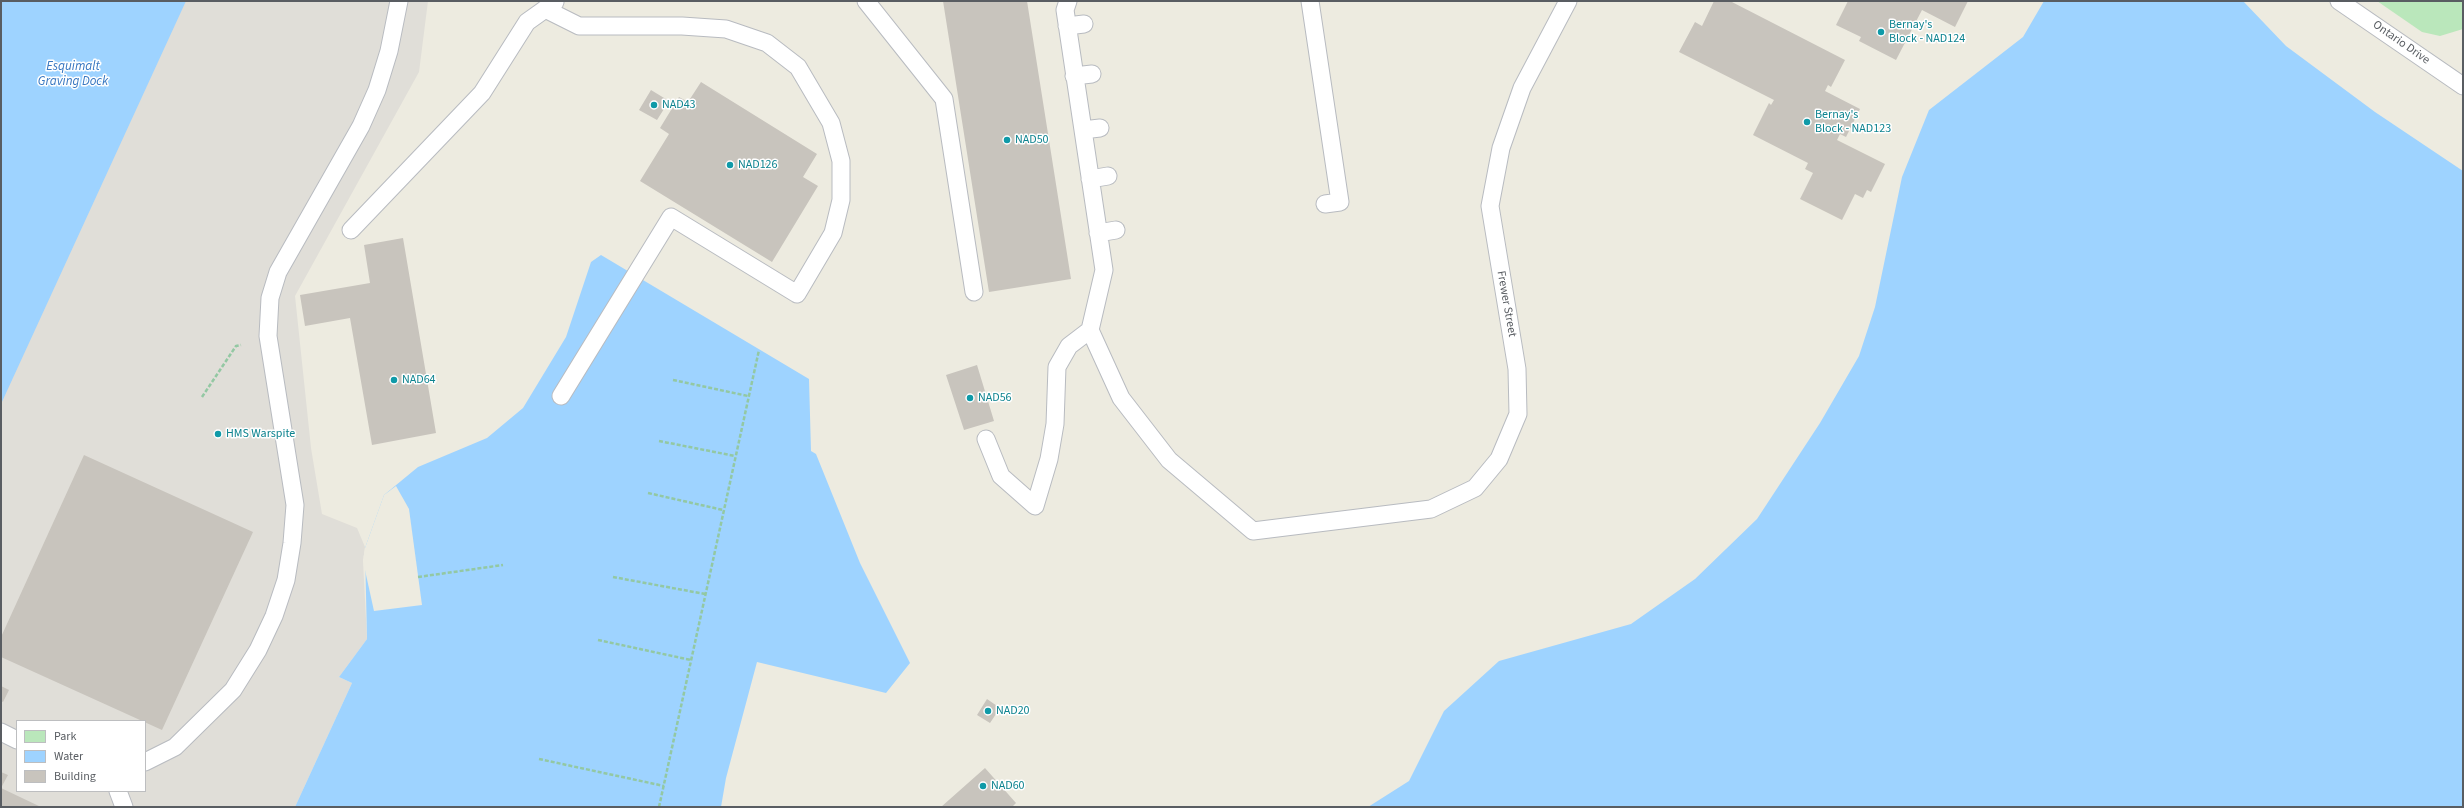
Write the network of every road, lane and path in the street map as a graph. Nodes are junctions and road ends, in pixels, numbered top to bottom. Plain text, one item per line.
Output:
1 (399, 1) edge
2 (866, 1) edge
3 (1068, 1) edge
4 (1310, 1) edge
5 (1568, 1) edge
6 (2339, 1) edge
7 (551, 5) edge
8 (1084, 24) dead end
9 (1067, 26) junction
10 (1092, 74) dead end
11 (1074, 76) junction
12 (2463, 86) edge
13 (1100, 128) dead end
14 (1083, 130) junction
15 (1108, 176) dead end
16 (1090, 179) junction
17 (1325, 204) dead end
18 (351, 230) dead end
19 (1116, 230) dead end
20 (1098, 233) junction
21 (974, 292) dead end
22 (1090, 330) junction
23 (246, 345) dead end
24 (759, 350) dead end
25 (672, 380) dead end
26 (561, 396) dead end
27 (748, 396) junction
28 (202, 397) dead end
29 (986, 439) dead end
30 (659, 441) dead end
31 (735, 456) junction
32 (648, 493) dead end
33 (723, 510) junction
34 (503, 565) dead end
35 (418, 577) dead end
36 (613, 577) dead end
37 (705, 594) junction
38 (598, 640) dead end
39 (690, 660) junction
40 (1, 732) edge
41 (16, 740) edge
42 (539, 760) dead end
43 (146, 762) edge
44 (664, 786) junction
45 (118, 792) edge
46 (124, 807) edge
47 (659, 807) edge

1 - 43 lane
2 - 21 lane
3 - 9 lane
4 - 17 lane
5 - 22 lane, Frewer Street
6 - 12 lane, Ontario Drive
7 - 18 lane
7 - 26 lane
8 - 9 lane
9 - 11 lane
10 - 11 lane
11 - 14 lane
13 - 14 lane
14 - 16 lane
15 - 16 lane
16 - 20 lane
19 - 20 lane
20 - 22 lane
22 - 29 lane
23 - 28 path
24 - 27 path
25 - 27 path
27 - 31 path
30 - 31 path
31 - 33 path
32 - 33 path
33 - 37 path
34 - 35 path
36 - 37 path
37 - 39 path
38 - 39 path
39 - 44 path
40 - 41 lane
42 - 44 path
44 - 47 path
45 - 46 lane

